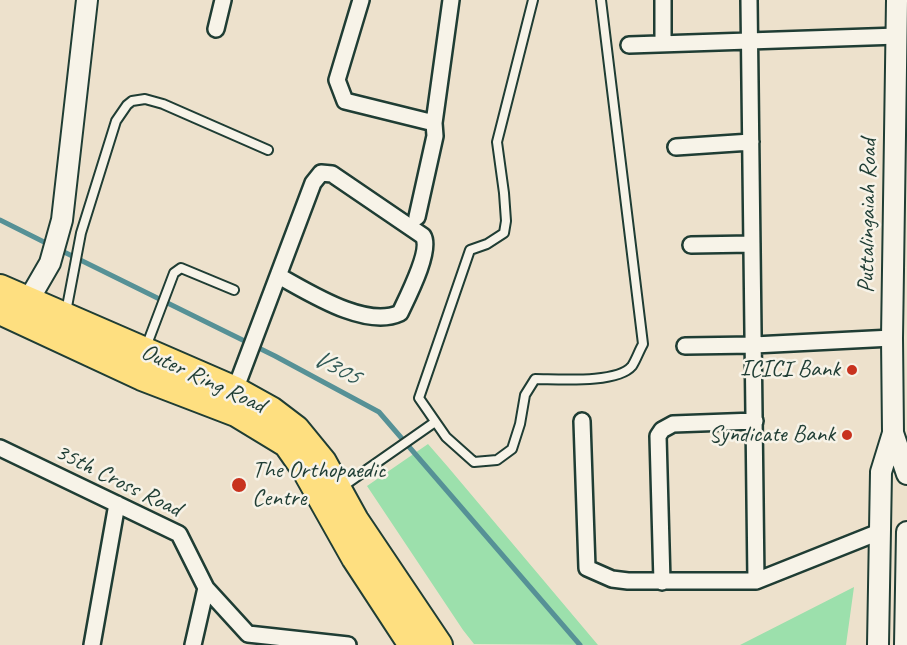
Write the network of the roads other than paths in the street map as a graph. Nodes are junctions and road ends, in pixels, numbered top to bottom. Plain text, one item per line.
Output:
1 (87, 0) edge
2 (223, 0) edge
3 (361, 0) edge
4 (452, 0) edge
5 (533, 0) edge
6 (602, 0) edge
7 (663, 0) edge
8 (748, 0) edge
9 (897, 0) edge
10 (216, 29) dead end
11 (898, 36) junction
12 (749, 41) junction
13 (663, 44) junction
14 (629, 45) dead end
15 (902, 83) edge
16 (435, 123) junction
17 (751, 142) junction
18 (676, 147) dead end
19 (268, 150) dead end
20 (901, 154) edge
21 (417, 216) dead end
22 (691, 244) dead end
23 (752, 244) junction
24 (279, 276) junction
25 (0, 288) edge
26 (234, 290) dead end
27 (28, 301) junction
28 (0, 311) edge
29 (65, 317) junction
30 (892, 338) junction
31 (754, 345) junction
32 (685, 346) dead end
33 (145, 351) junction
34 (235, 390) junction
35 (582, 421) dead end
36 (755, 421) junction
37 (435, 422) junction
38 (893, 433) junction
39 (0, 448) edge
40 (907, 474) edge
41 (339, 490) junction
42 (117, 504) junction
43 (347, 525) junction
44 (879, 532) junction
45 (907, 532) edge
46 (756, 581) junction
47 (662, 582) junction
48 (206, 588) junction
49 (907, 596) edge
50 (242, 628) junction
51 (304, 642) edge
52 (92, 645) edge
53 (193, 645) edge
54 (239, 645) edge
55 (348, 645) edge
56 (394, 645) edge
57 (411, 645) edge
58 (439, 645) edge
59 (458, 645) edge
60 (878, 645) edge
61 (905, 645) edge

1 - 27 main road
2 - 10 street
3 - 16 street
4 - 16 street
5 - 37 lane
6 - 37 lane
7 - 13 street
8 - 12 street
9 - 11 main road, Puttalingaiah Road
11 - 12 street
11 - 15 main road, Puttalingaiah Road
12 - 13 street
12 - 17 street
13 - 14 street
15 - 20 main road, Puttalingaiah Road
16 - 21 street
17 - 18 street
17 - 23 street
19 - 29 lane
20 - 30 main road, Puttalingaiah Road
22 - 23 street
23 - 31 street
24 - 24 street
24 - 34 street
25 - 27 highway, Outer Ring Road
26 - 33 lane
27 - 29 highway, Outer Ring Road
28 - 43 highway, Outer Ring Road
29 - 33 highway, Outer Ring Road
30 - 31 street
30 - 38 main road, Puttalingaiah Road
31 - 32 street
31 - 36 street
33 - 34 highway, Outer Ring Road
34 - 41 highway, Outer Ring Road
35 - 47 street
36 - 46 street
36 - 47 street
37 - 41 lane
38 - 40 main road, Puttalingaiah Road
38 - 44 main road, Puttalingaiah Road
39 - 42 street, 35th Cross Road
41 - 43 highway, Outer Ring Road
42 - 48 street, 35th Cross Road
42 - 52 street
43 - 56 highway
43 - 57 highway, Outer Ring Road
43 - 58 highway, Outer Ring Road
43 - 59 highway
44 - 46 street
44 - 60 main road, Puttalingaiah Road
45 - 49 main road
46 - 47 street
48 - 50 street, 35th Cross Road
48 - 53 street
49 - 61 main road
50 - 51 street
50 - 54 street
51 - 55 street

